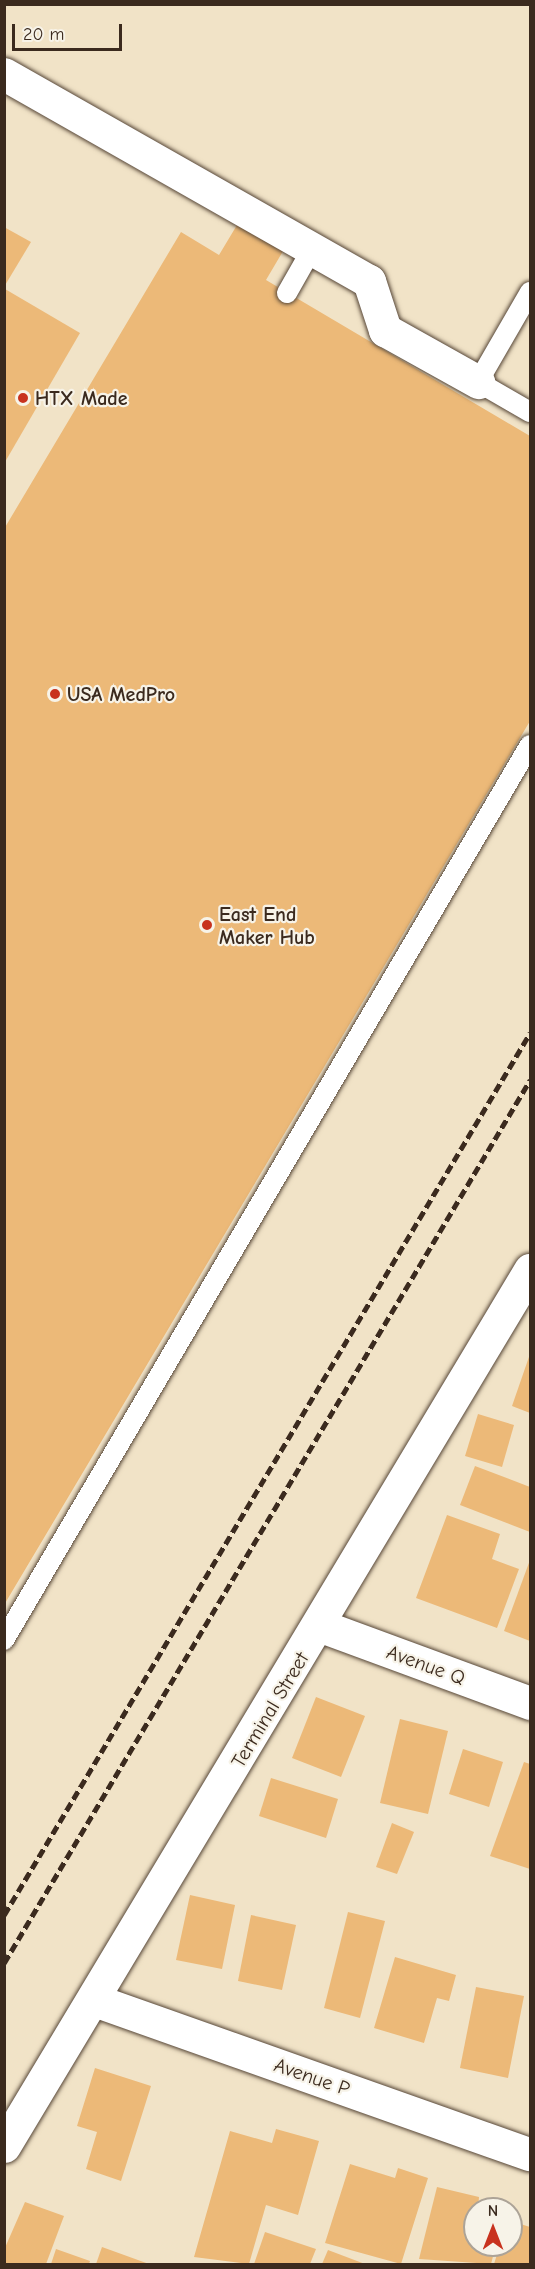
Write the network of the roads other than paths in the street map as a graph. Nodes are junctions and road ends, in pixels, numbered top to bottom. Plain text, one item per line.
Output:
1 (4, 74) edge
2 (312, 249) junction
3 (531, 292) edge
4 (287, 293) dead end
5 (478, 382) junction
6 (531, 412) edge
7 (531, 745) edge
8 (531, 1270) edge
9 (321, 1626) junction
10 (4, 1640) edge
11 (531, 1703) edge
12 (94, 2000) junction
13 (4, 2146) edge
14 (531, 2154) edge

1 - 2 street
2 - 4 lane
2 - 5 street
3 - 5 lane
5 - 6 lane
7 - 10 lane
8 - 9 street, Terminal Street
9 - 11 street, Avenue Q
9 - 12 street, Terminal Street
12 - 13 street, Terminal Street
12 - 14 street, Avenue P

